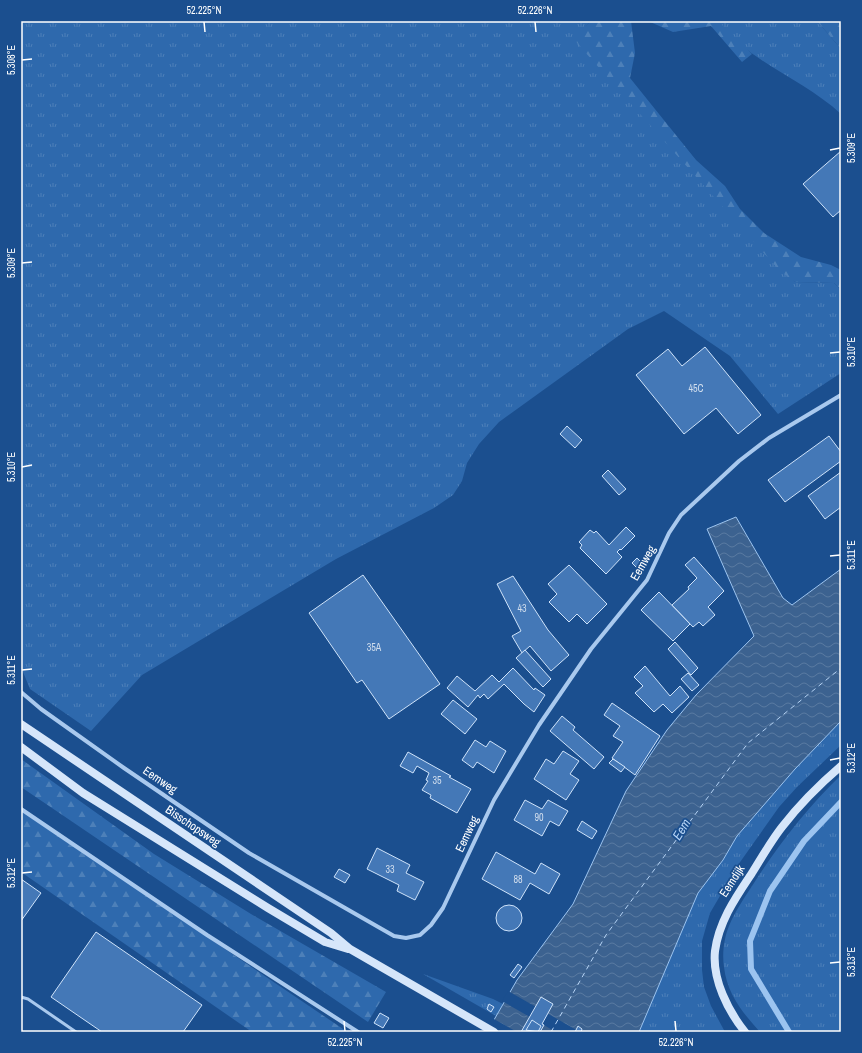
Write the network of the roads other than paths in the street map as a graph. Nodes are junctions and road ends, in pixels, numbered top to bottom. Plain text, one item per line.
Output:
1 (841, 395) edge
2 (21, 692) edge
3 (21, 724) edge
4 (21, 746) edge
5 (841, 766) edge
6 (21, 809) edge
7 (350, 949) junction
8 (21, 998) edge
9 (355, 1031) edge
10 (76, 1032) edge
11 (494, 1032) edge
12 (745, 1032) edge

1 - 2 street, Eemweg
3 - 7 main road, Bisschopsweg
4 - 7 main road, Bisschopsweg
5 - 12 main road, Eemdijk
6 - 9 street
7 - 11 main road, Bisschopsweg
8 - 10 lane

